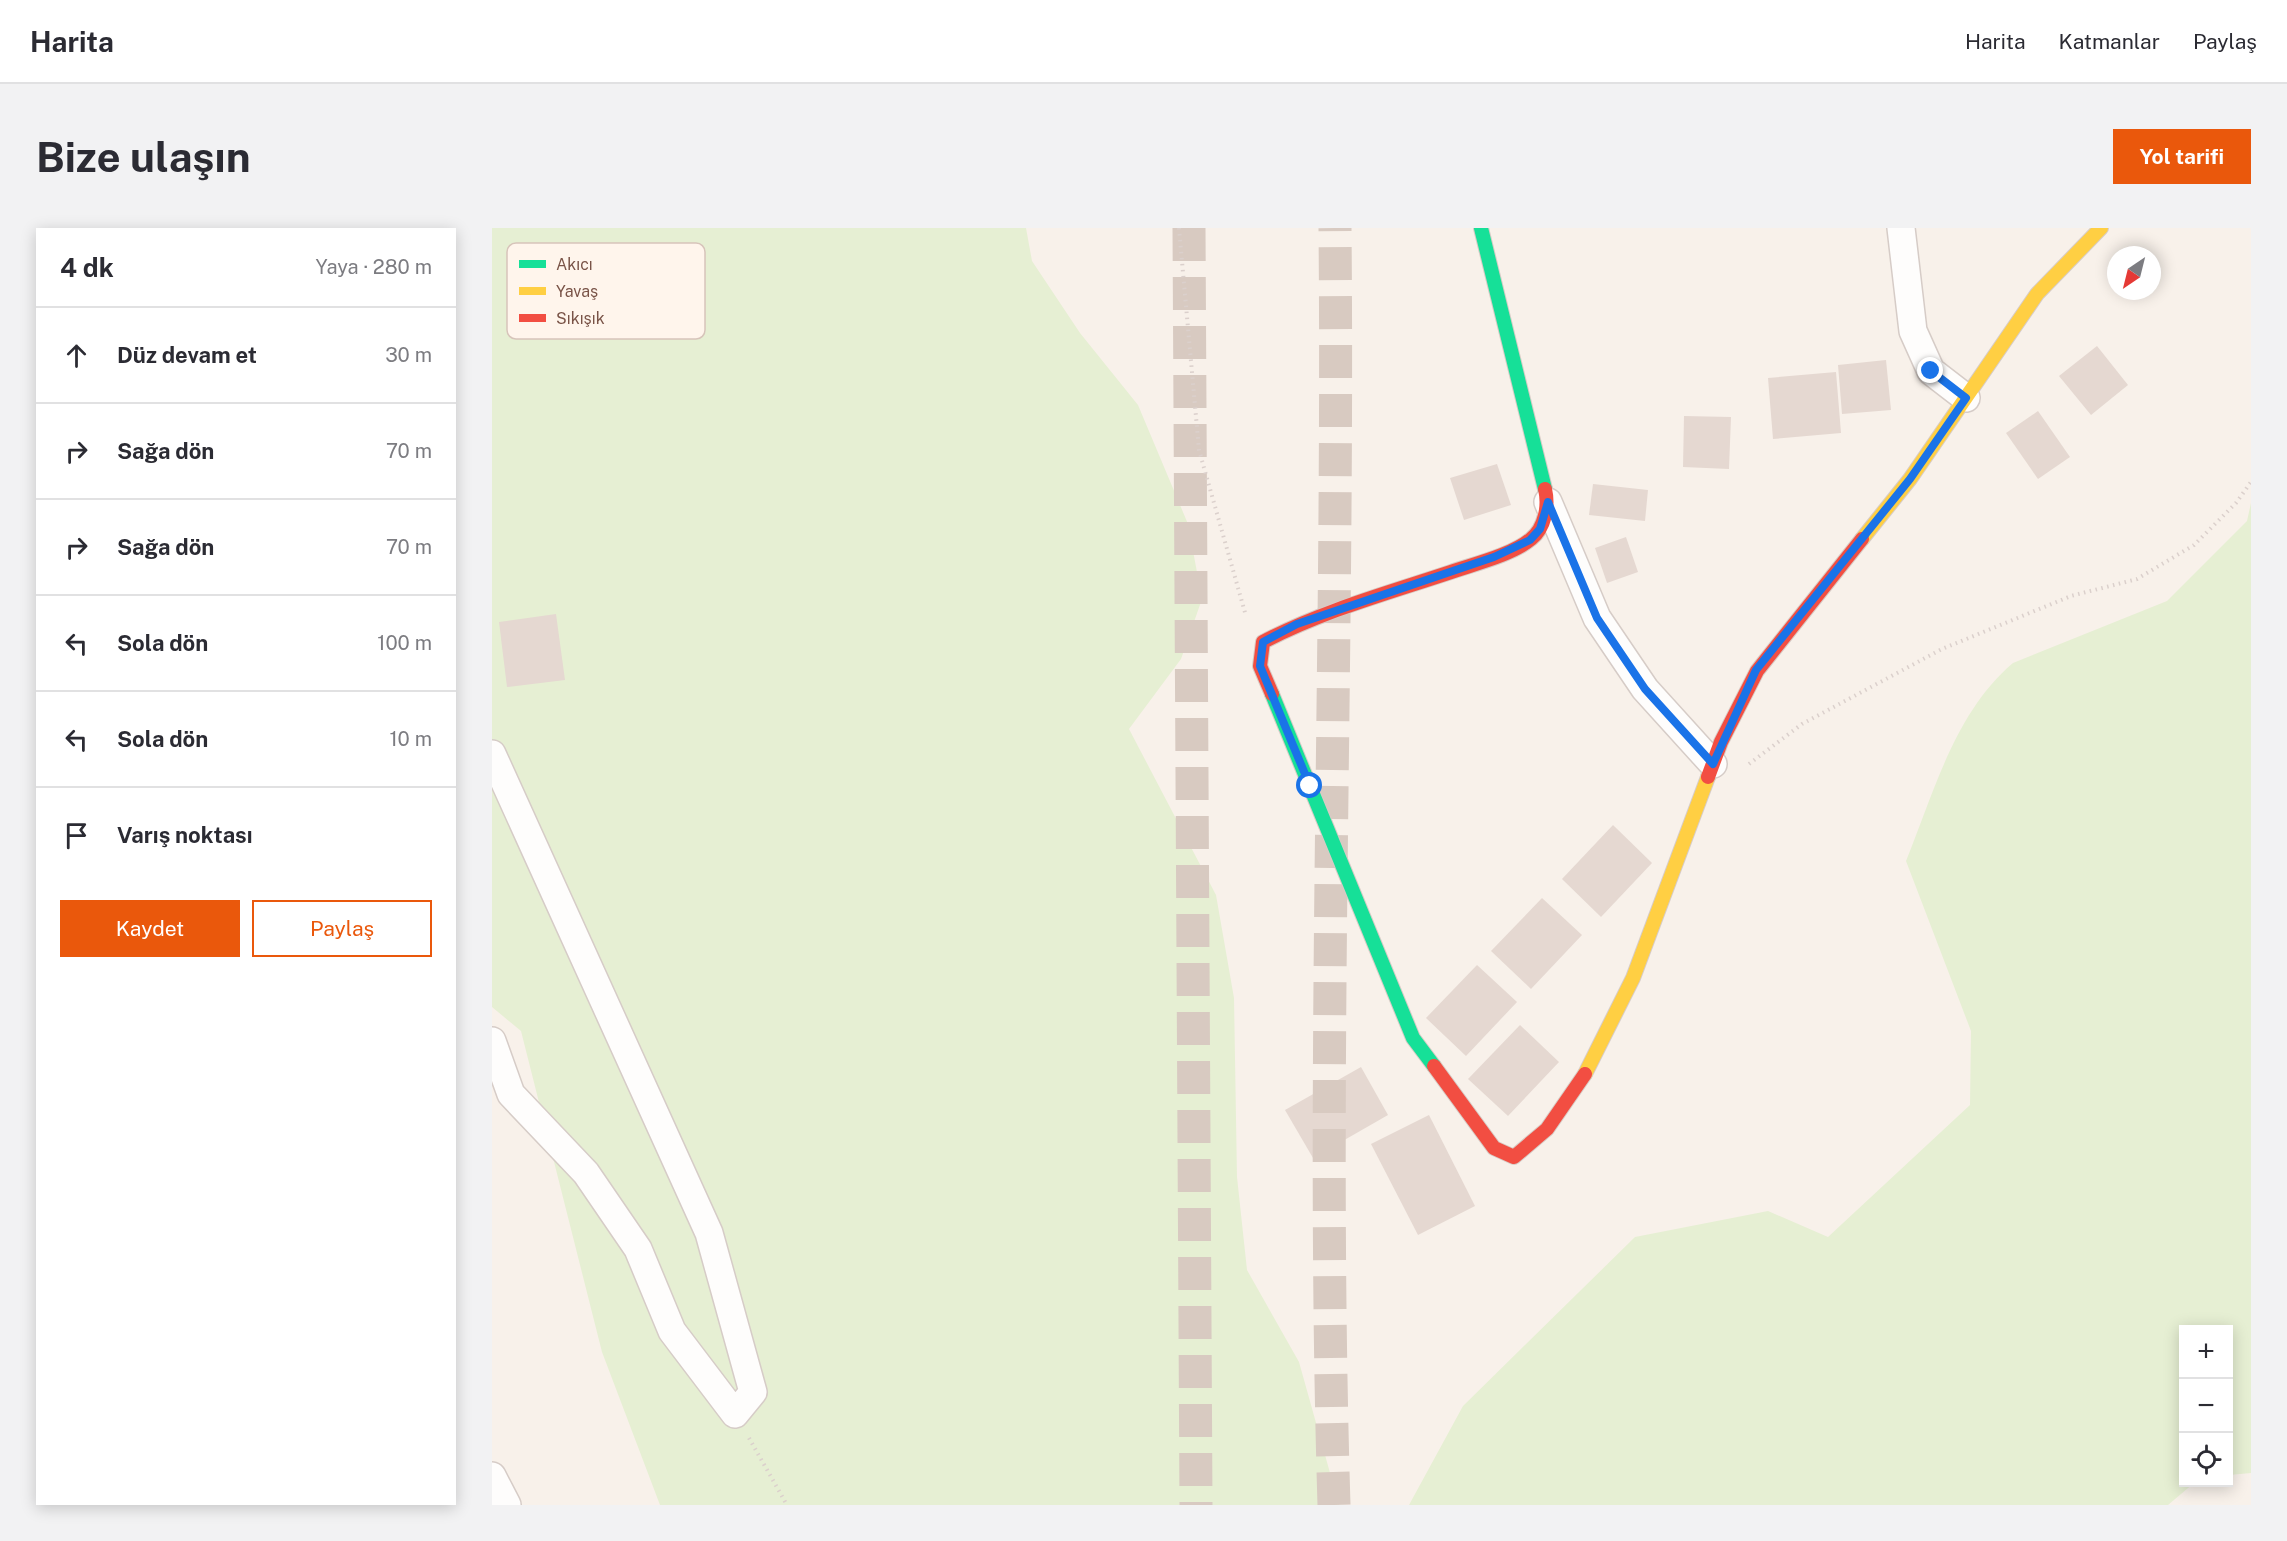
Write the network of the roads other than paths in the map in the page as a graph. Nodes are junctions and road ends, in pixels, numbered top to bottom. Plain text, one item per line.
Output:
1 (1481, 228) edge
2 (1901, 228) edge
3 (2101, 228) edge
4 (1966, 398) junction
5 (1548, 502) junction
6 (492, 754) edge
7 (1713, 764) junction
8 (492, 1041) edge
9 (492, 1476) edge
10 (507, 1505) edge

1 - 5 street
2 - 4 street
3 - 4 street
4 - 7 street
5 - 7 street
5 - 7 street
6 - 8 street
9 - 10 street

